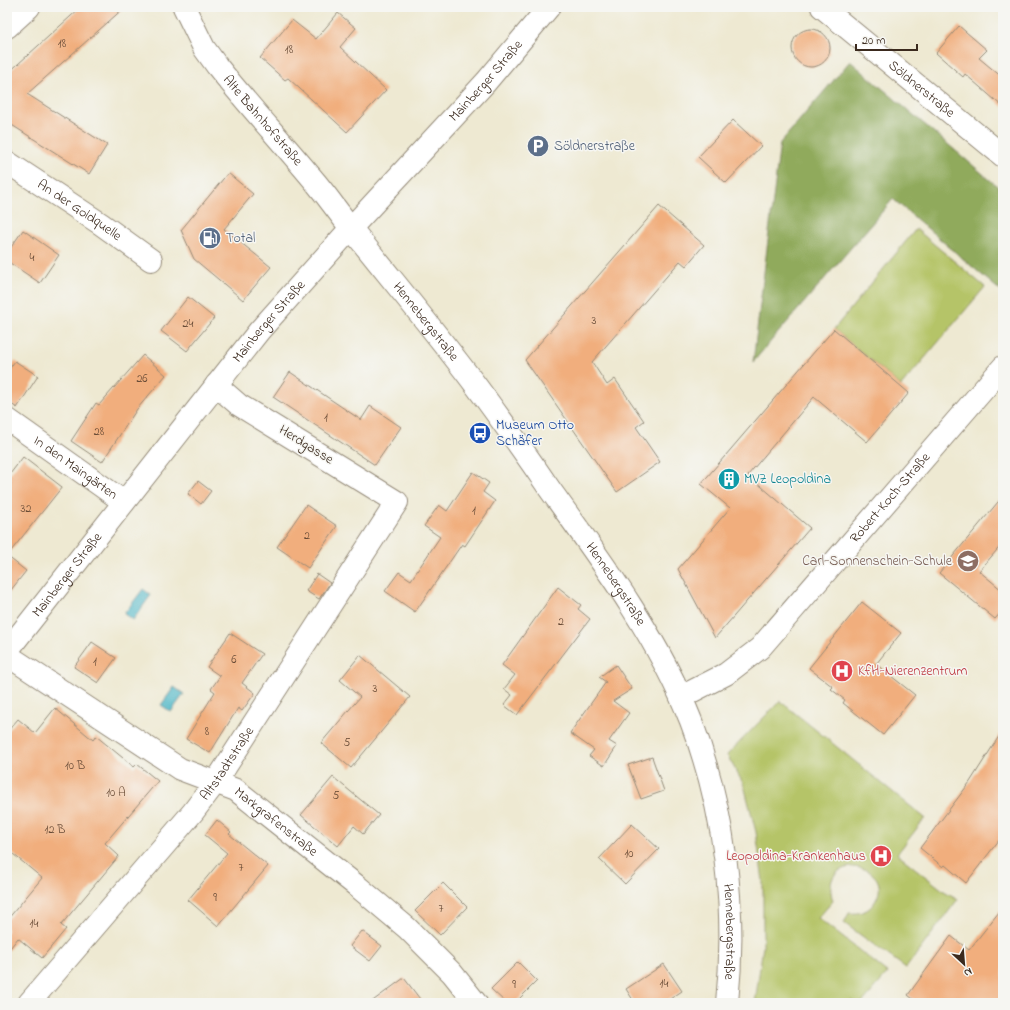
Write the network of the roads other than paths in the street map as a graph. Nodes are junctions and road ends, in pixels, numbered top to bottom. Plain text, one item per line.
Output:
1 (28, 7) edge
2 (184, 7) edge
3 (550, 7) edge
4 (822, 7) edge
5 (7, 27) edge
6 (1003, 156) edge
7 (7, 162) edge
8 (351, 228) junction
9 (151, 260) dead end
10 (1003, 367) edge
11 (216, 385) junction
12 (7, 419) edge
13 (124, 502) junction
14 (397, 502) joint
15 (7, 651) edge
16 (7, 655) edge
17 (681, 697) junction
18 (216, 783) junction
19 (29, 1003) edge
20 (476, 1003) edge
21 (727, 1003) edge

1 - 5 street
2 - 8 street, Alte Bahnhofstraße
3 - 8 street, Mainberger Straße
4 - 6 street, Söldnerstraße
7 - 9 street, An der Goldquelle
8 - 11 street, Mainberger Straße
8 - 17 street, Hennebergstraße
10 - 17 street, Robert-Koch-Straße
11 - 13 street, Mainberger Straße
11 - 14 street, Herdgasse
12 - 13 street, In den Maingärten
13 - 15 street, Mainberger Straße
14 - 18 street, Altstadtstraße
16 - 18 street, Markgrafenstraße
17 - 21 street, Hennebergstraße
18 - 19 street, Altstadtstraße
18 - 20 street, Markgrafenstraße

